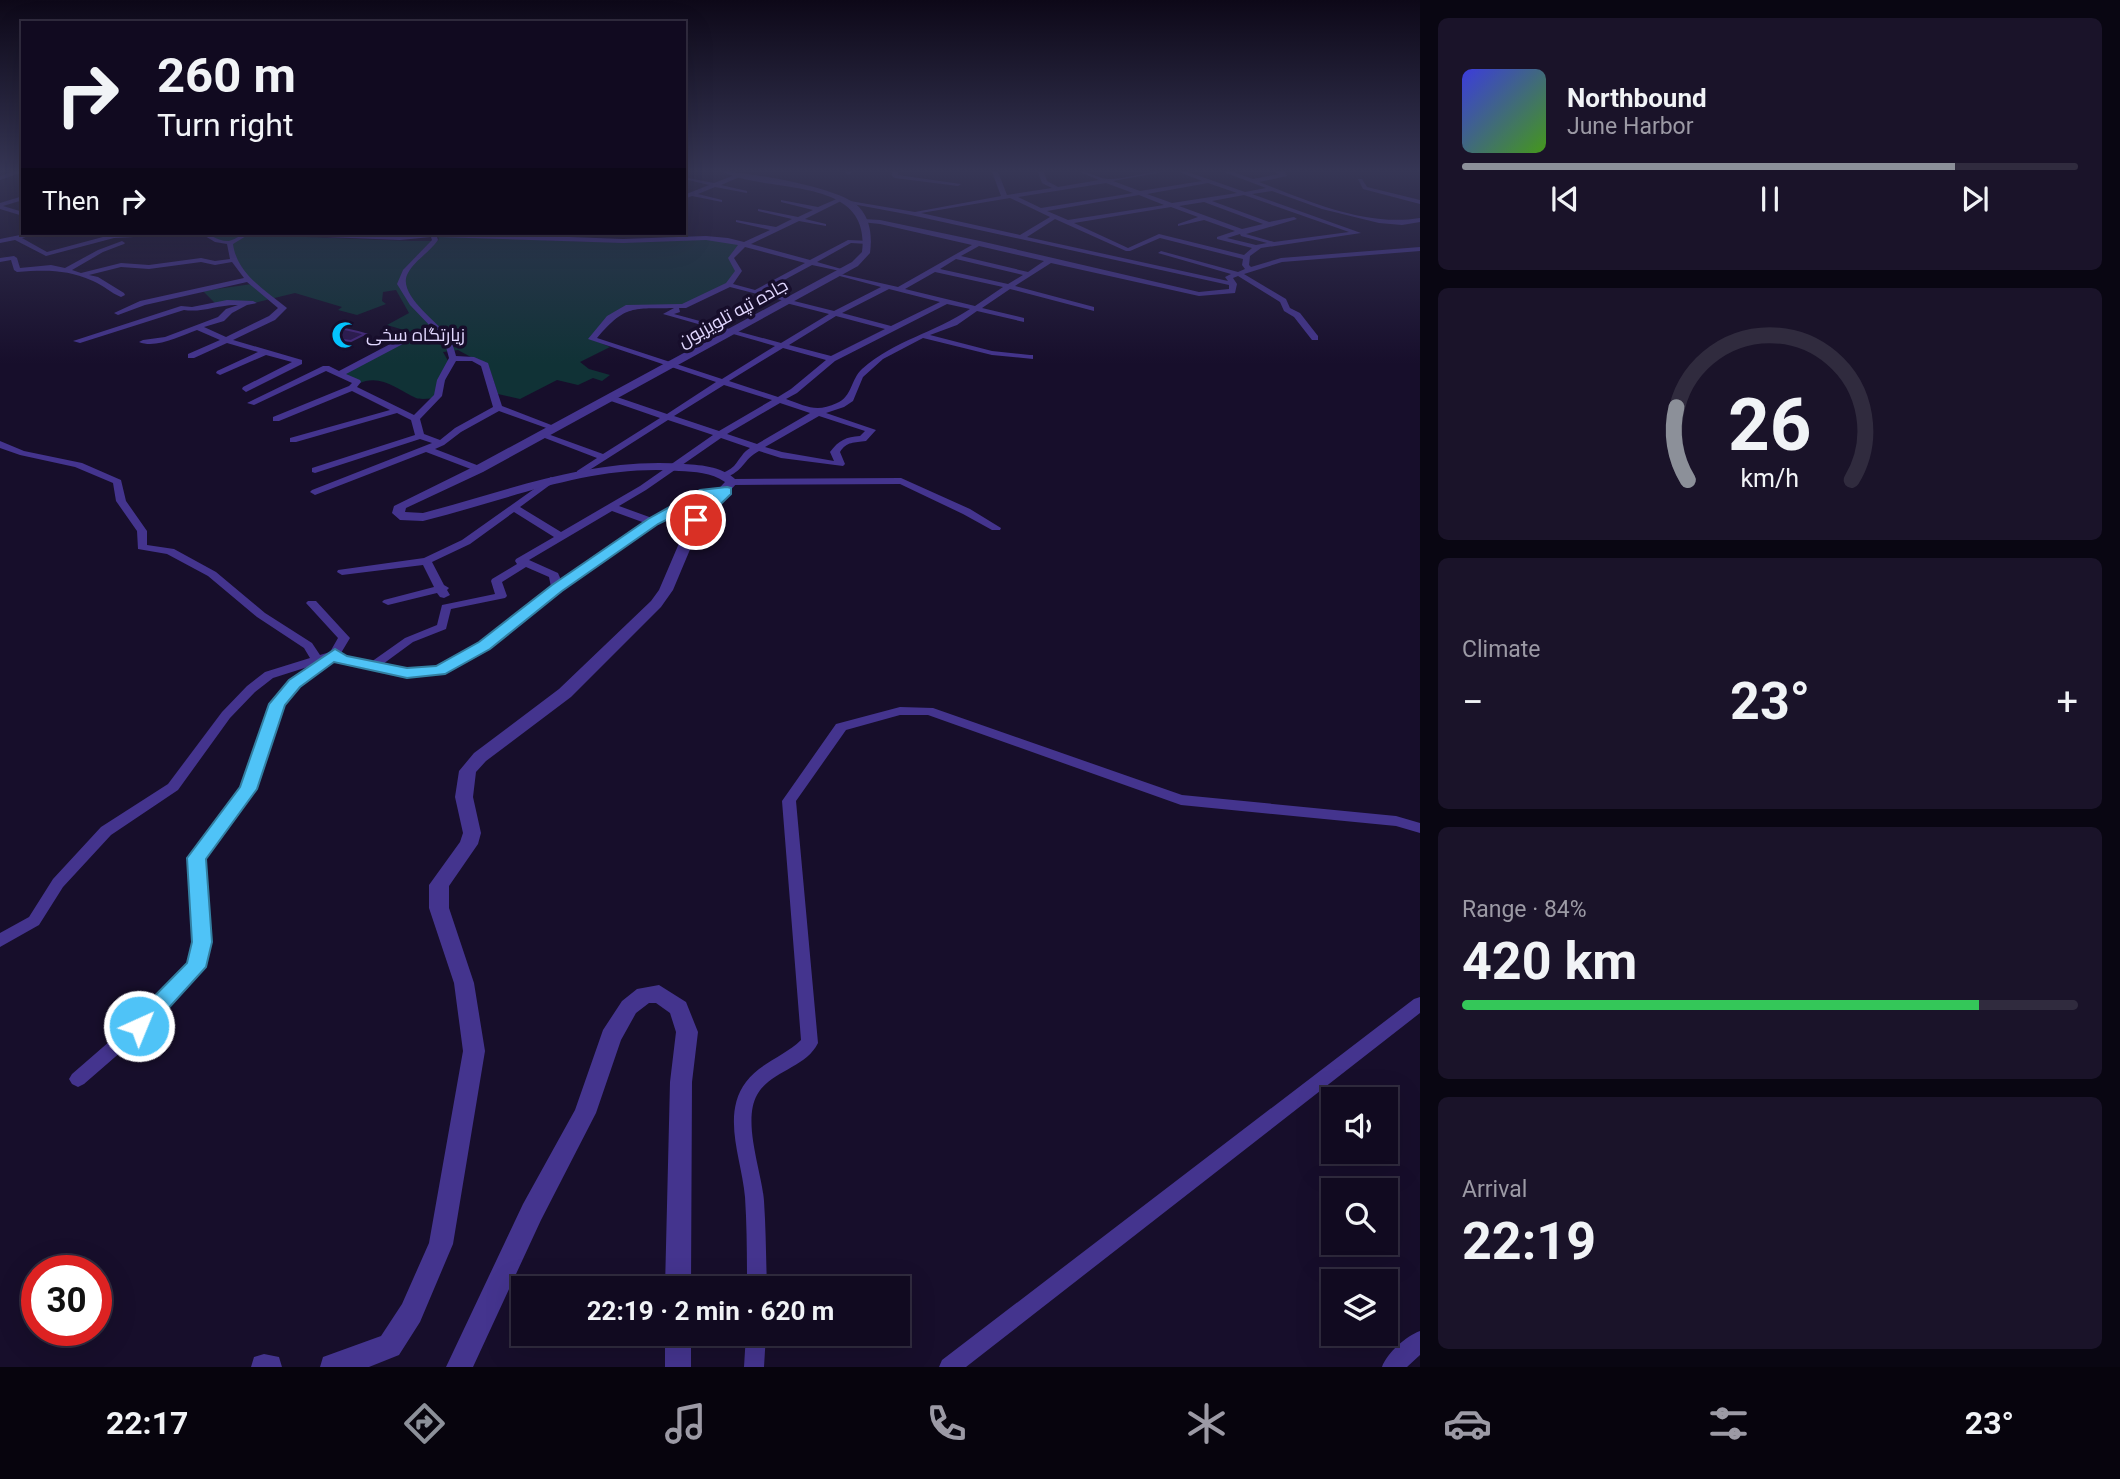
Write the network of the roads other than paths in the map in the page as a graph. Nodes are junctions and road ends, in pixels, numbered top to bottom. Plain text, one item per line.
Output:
1 (22, 236) edge
2 (118, 236) edge
3 (207, 236) edge
4 (243, 236) edge
5 (345, 236) edge
6 (417, 236) edge
7 (431, 236) edge
8 (520, 236) edge
9 (587, 236) edge
10 (733, 236) edge
11 (760, 236) edge
12 (867, 236) edge
13 (935, 236) edge
14 (992, 236) edge
15 (1016, 236) edge
16 (1098, 236) edge
17 (1228, 236) edge
18 (1247, 236) edge
19 (1332, 236) edge
20 (15, 237) junction
21 (1022, 237) joint
22 (576, 240) junction
23 (750, 240) junction
24 (0, 241) edge
25 (868, 242) junction
26 (1273, 242) junction
27 (230, 243) junction
28 (166, 244) dead end
29 (977, 245) junction
30 (741, 246) junction
31 (1255, 247) junction
32 (1420, 249) edge
33 (1161, 253) dead end
34 (955, 257) junction
35 (1247, 258) junction
36 (0, 260) edge
37 (234, 260) junction
38 (1050, 260) junction
39 (808, 262) junction
40 (933, 269) junction
41 (66, 270) junction
42 (1250, 270) junction
43 (840, 272) junction
44 (1029, 274) junction
45 (1239, 274) junction
46 (81, 275) junction
47 (250, 279) junction
48 (1233, 284) junction
49 (729, 285) junction
50 (889, 286) junction
51 (1011, 287) junction
52 (899, 289) junction
53 (756, 292) junction
54 (121, 295) dead end
55 (267, 299) junction
56 (785, 300) junction
57 (947, 301) junction
58 (253, 303) junction
59 (683, 306) junction
60 (977, 308) junction
61 (1091, 309) dead end
62 (118, 313) dead end
63 (834, 314) junction
64 (1021, 320) dead end
65 (197, 327) junction
66 (891, 329) junction
67 (439, 330) junction
68 (729, 331) junction
69 (922, 336) junction
70 (1315, 338) dead end
71 (226, 340) junction
72 (77, 341) dead end
73 (143, 342) dead end
74 (782, 346) junction
75 (265, 352) junction
76 (191, 356) dead end
77 (1030, 357) dead end
78 (453, 358) junction
79 (832, 359) junction
80 (671, 365) junction
81 (220, 373) dead end
82 (341, 373) junction
83 (722, 382) junction
84 (352, 388) junction
85 (246, 389) dead end
86 (611, 398) junction
87 (779, 400) junction
88 (251, 403) dead end
89 (498, 408) junction
90 (396, 411) junction
91 (819, 412) junction
92 (671, 417) junction
93 (275, 419) dead end
94 (415, 419) junction
95 (555, 428) junction
96 (722, 433) junction
97 (542, 435) junction
98 (420, 436) junction
99 (293, 440) dead end
100 (441, 443) junction
101 (0, 444) edge
102 (758, 447) junction
103 (427, 449) junction
104 (602, 457) junction
105 (675, 466) junction
106 (479, 469) junction
107 (315, 470) dead end
108 (580, 473) junction
109 (551, 480) junction
110 (727, 483) junction
111 (315, 492) dead end
112 (611, 506) junction
113 (514, 508) junction
114 (653, 522) junction
115 (996, 528) dead end
116 (562, 537) junction
117 (426, 561) junction
118 (526, 563) junction
119 (342, 572) dead end
120 (443, 588) junction
121 (557, 588) junction
122 (388, 602) dead end
123 (312, 603) dead end
124 (446, 607) junction
125 (335, 654) junction
126 (316, 658) junction
127 (373, 666) junction
128 (1420, 828) edge
129 (0, 941) edge
130 (1420, 1004) edge
131 (78, 1079) dead end
132 (678, 1276) edge
133 (757, 1276) edge
134 (1420, 1341) edge
135 (678, 1346) edge
136 (755, 1346) edge
137 (333, 1367) edge
138 (459, 1367) edge
139 (678, 1367) edge
140 (754, 1367) edge
141 (949, 1367) edge
142 (1392, 1367) edge

1 - 20 street
2 - 20 street
3 - 27 street
4 - 27 street
5 - 6 street
7 - 67 street
8 - 22 street
9 - 22 street
10 - 23 street
11 - 23 street
12 - 25 street
13 - 29 street
14 - 29 street
15 - 21 street
16 - 35 street
17 - 31 street
18 - 26 street
19 - 26 street
20 - 24 street
21 - 48 street
22 - 30 street
23 - 30 street
25 - 39 street
25 - 43 street, جاده تپه تلویزیون
26 - 31 street
27 - 37 street
28 - 41 street
29 - 34 street
29 - 38 street
30 - 39 street
30 - 49 street
31 - 35 street
32 - 42 street
33 - 45 street
34 - 40 street
34 - 44 street
35 - 42 street
36 - 41 street
37 - 46 street
37 - 47 street
38 - 44 street
38 - 48 street
39 - 43 street
39 - 53 street
40 - 51 street
40 - 52 street
41 - 46 street
42 - 45 street
43 - 50 street
43 - 56 street, جاده تپه تلویزیون
44 - 51 street
45 - 48 street
45 - 70 street
46 - 54 street
47 - 55 street
47 - 62 street
49 - 53 street
49 - 59 street
50 - 52 street
50 - 63 street
51 - 60 street
51 - 61 street
52 - 57 street
53 - 56 street
55 - 58 street
55 - 71 street
56 - 63 street
56 - 68 street, جاده تپه تلویزیون
57 - 60 street
57 - 66 street
58 - 65 street
58 - 72 street
59 - 68 street
59 - 80 street
60 - 64 street
60 - 69 street
63 - 66 street
63 - 74 street
65 - 71 street
65 - 73 street
66 - 69 street
66 - 79 street
67 - 78 street
67 - 82 street
68 - 74 street
68 - 80 street, جاده تپه تلویزیون
69 - 77 street
69 - 91 street
71 - 75 street
71 - 76 street
74 - 79 street
74 - 83 street
75 - 81 street
75 - 85 street
78 - 89 street
78 - 94 street
79 - 87 street
80 - 83 street
80 - 86 street, جاده تپه تلویزیون
82 - 84 street
82 - 88 street
83 - 87 street
83 - 92 street
84 - 90 street
84 - 93 street
86 - 92 street
86 - 95 street, جاده تپه تلویزیون
87 - 91 street
87 - 96 street
89 - 95 street
89 - 100 street
90 - 94 street
90 - 99 street
91 - 102 street
91 - 102 street
92 - 96 street
92 - 104 street
94 - 98 street
95 - 97 street, جاده تپه تلویزیون
96 - 102 street
96 - 105 street
97 - 104 street
97 - 106 street, جاده تپه تلویزیون
98 - 100 street
98 - 107 street
100 - 103 street
101 - 126 street
102 - 110 street
103 - 106 street
103 - 111 street
104 - 108 street
105 - 108 street
105 - 110 street
105 - 112 street
106 - 109 street, جاده تپه تلویزیون
108 - 109 street
109 - 113 street
110 - 114 street
110 - 115 street
110 - 137 street
112 - 114 street
112 - 116 street
113 - 116 street
113 - 117 street
114 - 121 street
116 - 118 street
117 - 119 street
117 - 120 street
118 - 121 street
118 - 124 street
120 - 122 street
120 - 124 street
121 - 127 street
123 - 125 street
124 - 127 street
125 - 126 street
125 - 127 street
125 - 131 street
126 - 129 street
128 - 133 street
130 - 141 street
132 - 138 street
134 - 142 street
135 - 139 street
136 - 140 street

